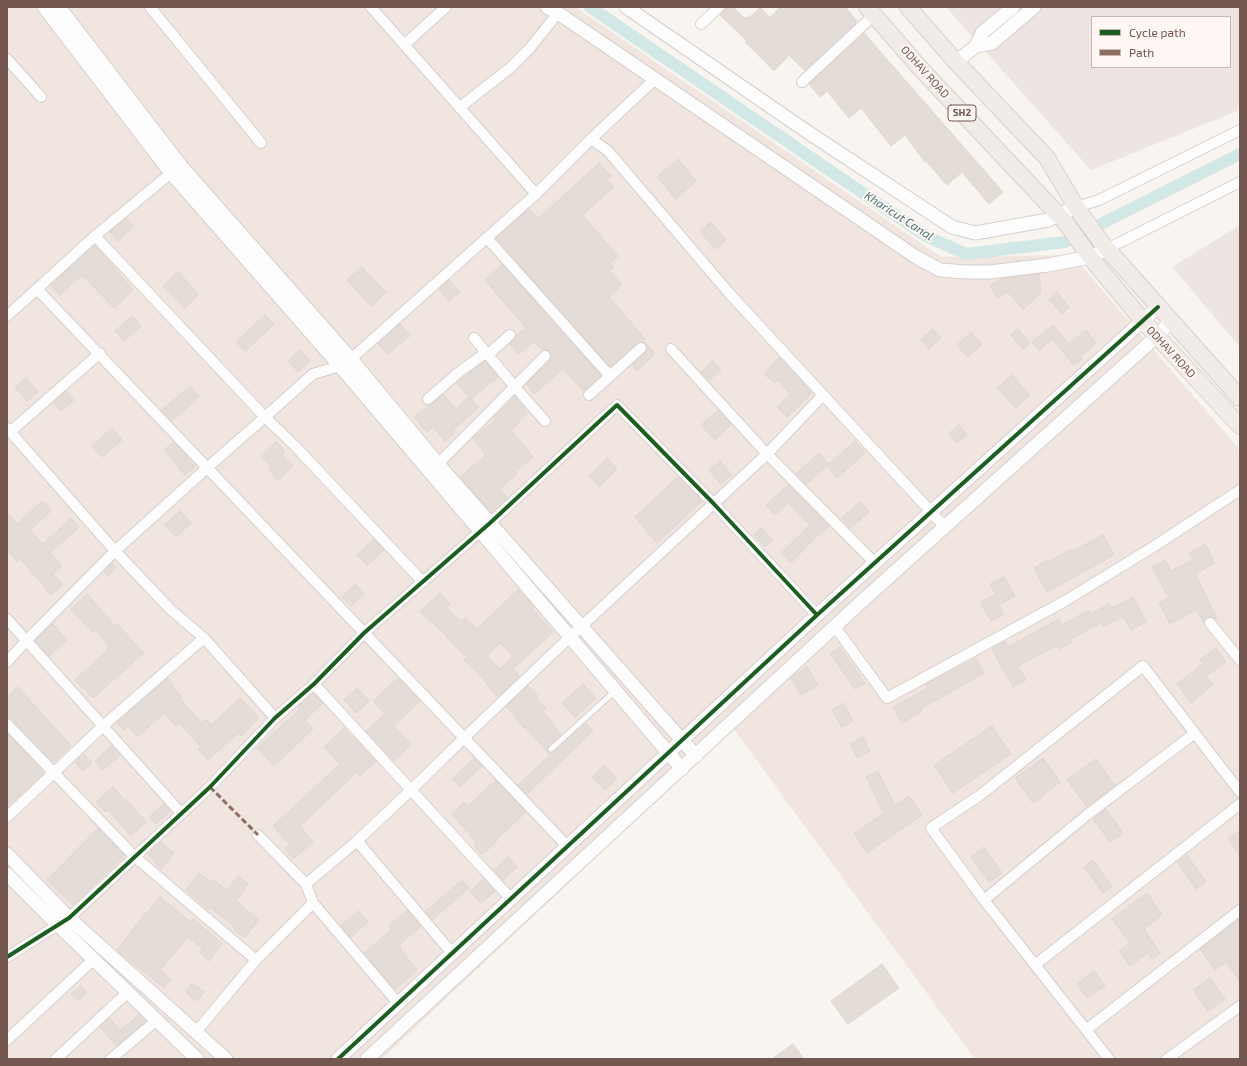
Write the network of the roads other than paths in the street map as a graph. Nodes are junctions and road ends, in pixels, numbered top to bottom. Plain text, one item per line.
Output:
1 (44, 7) edge
2 (59, 7) edge
3 (150, 7) edge
4 (371, 7) edge
5 (446, 7) edge
6 (626, 7) edge
7 (719, 7) edge
8 (908, 7) edge
9 (1013, 7) edge
10 (1034, 7) edge
11 (553, 10) edge
12 (871, 11) edge
13 (701, 24) dead end
14 (404, 45) junction
15 (976, 46) junction
16 (7, 59) edge
17 (956, 62) junction
18 (655, 79) junction
19 (802, 82) dead end
20 (41, 97) dead end
21 (460, 107) junction
22 (1240, 130) edge
23 (591, 139) junction
24 (262, 143) dead end
25 (171, 173) junction
26 (1240, 182) edge
27 (536, 194) junction
28 (1079, 212) junction
29 (1063, 219) junction
30 (95, 236) junction
31 (487, 238) junction
32 (1104, 246) junction
33 (1090, 257) junction
34 (37, 289) junction
35 (1158, 307) junction
36 (7, 316) edge
37 (1143, 321) junction
38 (1170, 322) junction
39 (510, 334) dead end
40 (1157, 336) junction
41 (474, 338) dead end
42 (641, 348) dead end
43 (670, 349) dead end
44 (100, 353) junction
45 (486, 353) junction
46 (545, 356) dead end
47 (351, 359) junction
48 (340, 366) junction
49 (610, 376) junction
50 (514, 387) junction
51 (589, 395) dead end
52 (823, 395) junction
53 (1240, 398) edge
54 (428, 399) dead end
55 (265, 418) junction
56 (545, 421) dead end
57 (1240, 426) edge
58 (9, 430) edge
59 (767, 454) junction
60 (438, 464) junction
61 (207, 468) junction
62 (1240, 490) edge
63 (714, 504) junction
64 (931, 512) junction
65 (485, 527) junction
66 (946, 527) junction
67 (115, 551) junction
68 (875, 563) junction
69 (423, 582) junction
70 (817, 615) junction
71 (7, 619) edge
72 (1210, 623) dead end
73 (581, 626) junction
74 (834, 627) junction
75 (364, 633) junction
76 (570, 637) junction
77 (204, 638) junction
78 (26, 641) junction
79 (1240, 660) edge
80 (7, 662) edge
81 (314, 684) junction
82 (616, 690) junction
83 (276, 718) junction
84 (7, 724) edge
85 (102, 726) junction
86 (1195, 733) junction
87 (464, 738) junction
88 (682, 740) junction
89 (551, 749) dead end
90 (669, 752) junction
91 (696, 756) junction
92 (682, 768) junction
93 (54, 774) junction
94 (411, 790) junction
95 (1240, 792) edge
96 (1240, 804) edge
97 (181, 813) junction
98 (7, 817) edge
99 (258, 835) dead end
100 (357, 841) junction
101 (568, 846) junction
102 (7, 854) edge
103 (135, 857) junction
104 (7, 874) edge
105 (306, 884) junction
106 (511, 899) junction
107 (984, 900) junction
108 (313, 903) junction
109 (1240, 910) edge
110 (69, 918) junction
111 (58, 925) junction
112 (452, 953) junction
113 (7, 958) edge
114 (94, 959) junction
115 (256, 960) junction
116 (1035, 965) junction
117 (128, 992) junction
118 (398, 1003) junction
119 (1240, 1006) edge
120 (157, 1020) junction
121 (1086, 1030) junction
122 (196, 1032) junction
123 (7, 1040) edge
124 (191, 1057) edge
125 (343, 1057) edge
126 (56, 1059) edge
127 (111, 1059) edge
128 (226, 1059) edge
129 (366, 1059) edge
130 (1109, 1059) edge
131 (1167, 1059) edge

1 - 25 street
2 - 47 street
3 - 24 street
4 - 14 street
5 - 14 street
6 - 29 street
7 - 13 street
8 - 17 main road, SH2
9 - 15 street
10 - 15 street
11 - 18 street
11 - 21 street
12 - 19 street
12 - 29 main road, ODHAV ROAD / SH2
14 - 21 street
15 - 17 street
16 - 20 street
17 - 28 main road, SH2
18 - 23 street
18 - 33 street
21 - 27 street
22 - 28 street
23 - 27 street
23 - 52 street
25 - 30 street
25 - 48 street
26 - 32 street
27 - 31 street
28 - 29 street
28 - 32 main road, ODHAV ROAD
29 - 33 main road, SH2
30 - 34 street
30 - 55 street
31 - 47 street
31 - 49 street
32 - 33 street
32 - 35 main road, ODHAV ROAD
33 - 37 main road, ODHAV ROAD / SH2
34 - 36 street
34 - 44 street
35 - 37 street
35 - 38 main road, ODHAV ROAD
37 - 40 main road, ODHAV ROAD / SH2
37 - 64 street
38 - 40 street
38 - 53 main road, ODHAV ROAD
39 - 45 street
40 - 57 main road, ODHAV ROAD / SH2
40 - 66 street
41 - 45 street
42 - 49 street
43 - 59 street
44 - 58 street
44 - 61 street
45 - 50 street
45 - 54 street
46 - 50 street
47 - 48 street
47 - 60 street
48 - 55 street
48 - 65 street
49 - 51 street
50 - 56 street
50 - 60 street
52 - 59 street
52 - 64 street
55 - 61 street
55 - 69 street
58 - 67 street
59 - 63 street
59 - 68 street
60 - 65 street
61 - 67 street
61 - 75 street
62 - 74 street
63 - 65 street
63 - 70 street
63 - 73 street
64 - 66 street
64 - 68 street
65 - 69 street
65 - 73 street
65 - 76 street
66 - 74 street
67 - 77 street
67 - 78 street
68 - 70 street
69 - 75 street
70 - 88 street
71 - 78 street
72 - 79 street
73 - 76 street
73 - 88 street
74 - 91 street
75 - 81 street
75 - 87 street
76 - 82 street
76 - 87 street
77 - 83 street
77 - 85 street
78 - 80 street
78 - 85 street
81 - 83 street
81 - 94 street
82 - 89 lane
82 - 90 street
83 - 97 street
84 - 93 street
85 - 93 street
85 - 97 street
86 - 95 street
86 - 107 street
86 - 107 street
87 - 94 street
87 - 101 street
88 - 90 street
88 - 91 street
90 - 92 street
90 - 101 street
91 - 92 street
92 - 129 street
93 - 98 street
93 - 103 street
94 - 100 street
94 - 106 street
96 - 116 street
97 - 103 street
99 - 105 street
100 - 105 street
100 - 112 street
101 - 106 street
102 - 110 street
103 - 110 street
103 - 115 street
104 - 111 street
105 - 108 street
106 - 112 street
107 - 116 street
108 - 115 street
108 - 118 street
109 - 121 street
110 - 111 street
110 - 122 street
111 - 113 street
111 - 114 street
112 - 118 street
114 - 117 street
114 - 123 street
115 - 122 street
116 - 121 street
117 - 120 street
117 - 126 street
118 - 125 street
119 - 131 street
120 - 124 street
120 - 127 street
121 - 130 street
122 - 128 street

